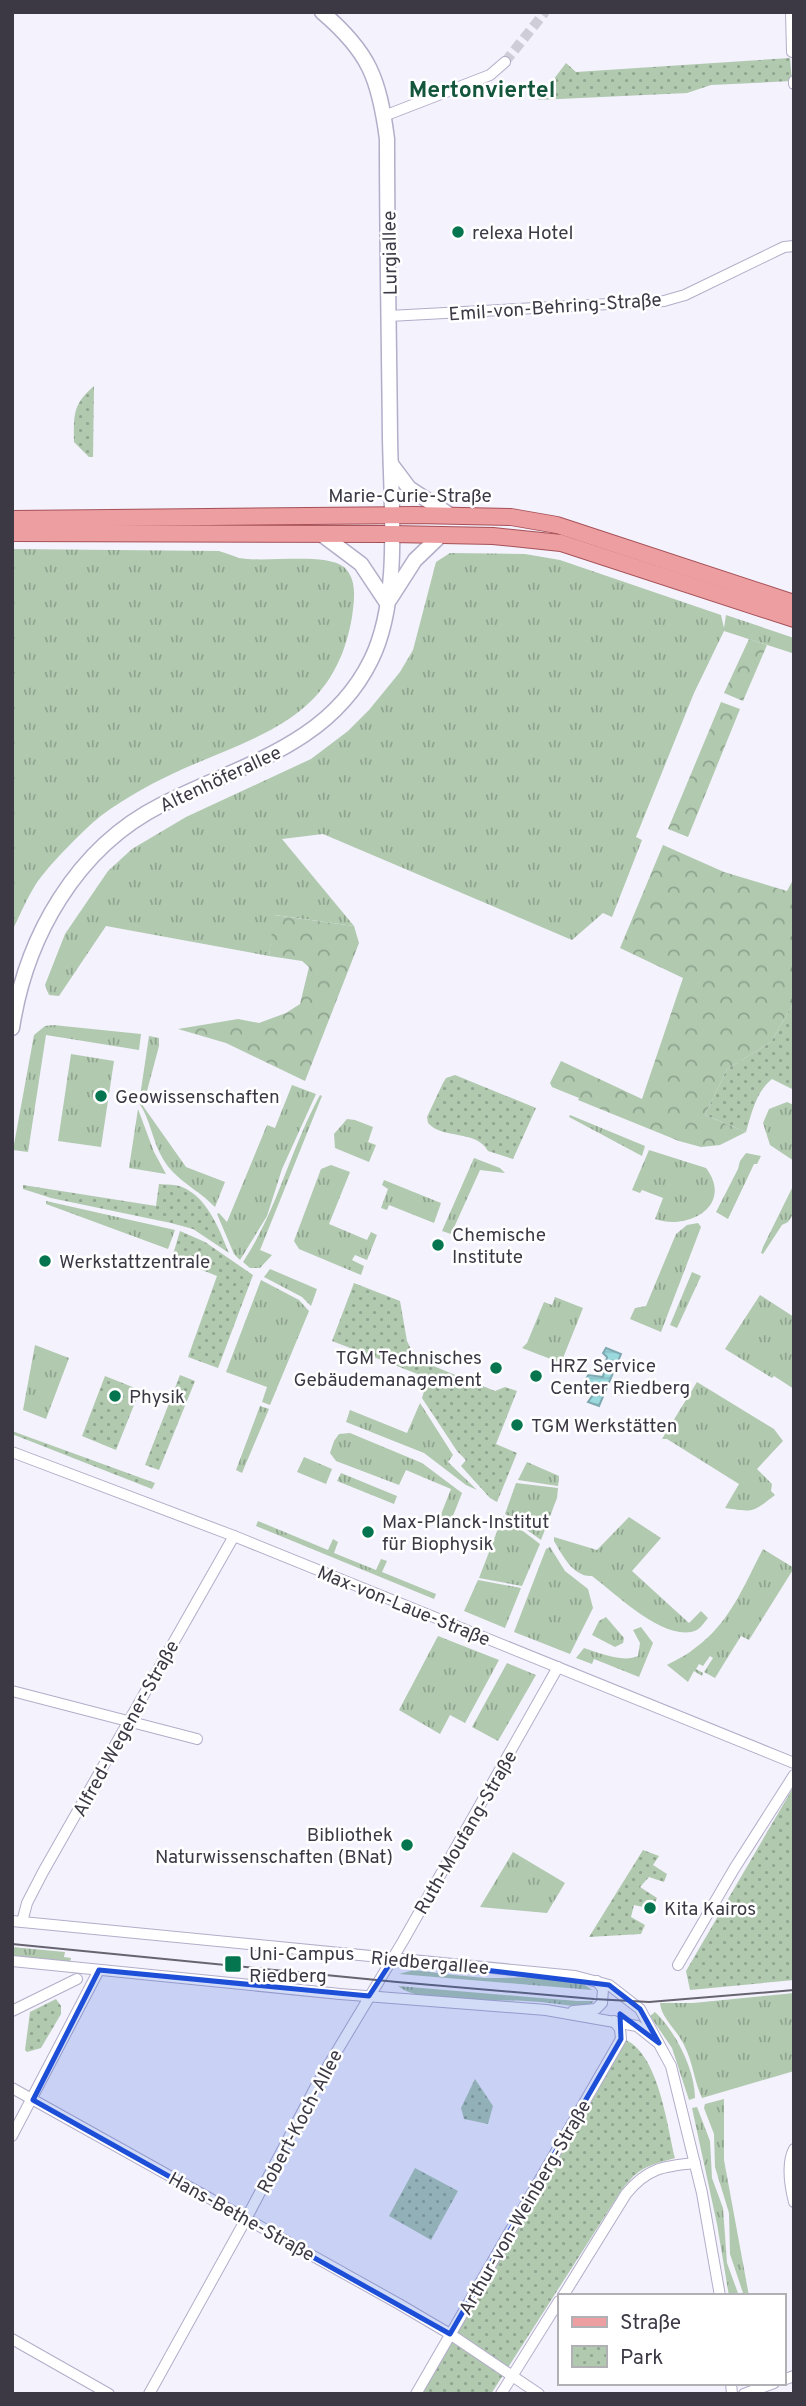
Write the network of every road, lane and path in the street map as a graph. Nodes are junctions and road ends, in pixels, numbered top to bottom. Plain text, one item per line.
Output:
1 (321, 12) edge
2 (791, 12) edge
3 (792, 52) edge
4 (505, 62) tunnel mouth
5 (384, 116) junction
6 (794, 246) edge
7 (389, 316) junction
8 (390, 463) junction
9 (391, 515) junction
10 (450, 516) junction
11 (12, 519) edge
12 (12, 533) edge
13 (321, 534) junction
14 (392, 534) junction
15 (441, 535) junction
16 (387, 603) junction
17 (794, 603) edge
18 (794, 619) edge
19 (12, 1028) edge
20 (12, 1452) edge
21 (234, 1536) junction
22 (558, 1667) junction
23 (12, 1691) edge
24 (130, 1721) junction
25 (197, 1739) dead end
26 (794, 1763) edge
27 (794, 1775) edge
28 (17, 1921) edge
29 (393, 1958) junction
30 (12, 1961) edge
31 (678, 1965) dead end
32 (99, 1970) junction
33 (77, 1979) dead end
34 (597, 1981) junction
35 (369, 1996) junction
36 (12, 2011) edge
37 (560, 2012) junction
38 (613, 2021) junction
39 (659, 2043) junction
40 (12, 2088) edge
41 (33, 2100) junction
42 (12, 2136) edge
43 (794, 2150) edge
44 (695, 2163) junction
45 (794, 2202) edge
46 (246, 2219) junction
47 (564, 2294) edge
48 (720, 2294) edge
49 (558, 2303) edge
50 (450, 2334) junction
51 (12, 2339) edge
52 (513, 2375) junction
53 (769, 2385) edge
54 (109, 2394) edge
55 (149, 2394) edge
56 (416, 2394) edge
57 (501, 2394) edge
58 (539, 2394) edge
59 (744, 2394) edge

1 - 5 street, Lurgiallee
2 - 3 street
4 - 5 street
5 - 7 street, Lurgiallee
6 - 7 street, Emil-von-Behring-Straße
7 - 8 street, Lurgiallee
8 - 9 street, Lurgiallee
8 - 10 street
9 - 10 main road, Marie-Curie-Straße
9 - 11 main road, Marie-Curie-Straße
9 - 14 street, Altenhöferallee
10 - 17 main road, Marie-Curie-Straße
12 - 13 main road, Marie-Curie-Straße
13 - 14 main road, Marie-Curie-Straße
13 - 16 street
14 - 15 main road, Marie-Curie-Straße
14 - 16 street, Altenhöferallee
15 - 16 street
15 - 18 main road, Marie-Curie-Straße
16 - 19 street, Altenhöferallee
20 - 21 street, Max-von-Laue-Straße
21 - 22 street, Max-von-Laue-Straße
21 - 24 street, Alfred-Wegener-Straße
22 - 26 street, Max-von-Laue-Straße
22 - 29 street, Ruth-Moufang-Straße
23 - 24 street
24 - 25 street
24 - 28 street, Alfred-Wegener-Straße
27 - 31 street
28 - 29 street, Riedbergallee
29 - 34 street, Riedbergallee
29 - 35 street, Ruth-Moufang-Straße
30 - 32 street, Riedbergallee
32 - 35 street, Riedbergallee
32 - 41 street
33 - 36 street
34 - 37 street, Riedbergallee
34 - 39 street, Riedbergallee
35 - 37 street, Riedbergallee
35 - 46 street, Robert-Koch-Allee
37 - 38 street, Riedbergallee
38 - 39 street, Riedbergallee
38 - 50 street, Arthur-von-Weinberg-Straße
39 - 44 street
40 - 41 street, Hans-Bethe-Straße
41 - 42 street
41 - 46 street, Hans-Bethe-Straße
43 - 45 street
44 - 47 street
44 - 48 street
46 - 50 street, Hans-Bethe-Straße
46 - 55 street, Robert-Koch-Allee
49 - 52 street
50 - 52 street, Hans-Bethe-Straße
50 - 56 street, Arthur-von-Weinberg-Straße
51 - 54 street
52 - 57 street
52 - 58 street, Hans-Bethe-Straße
53 - 59 street

